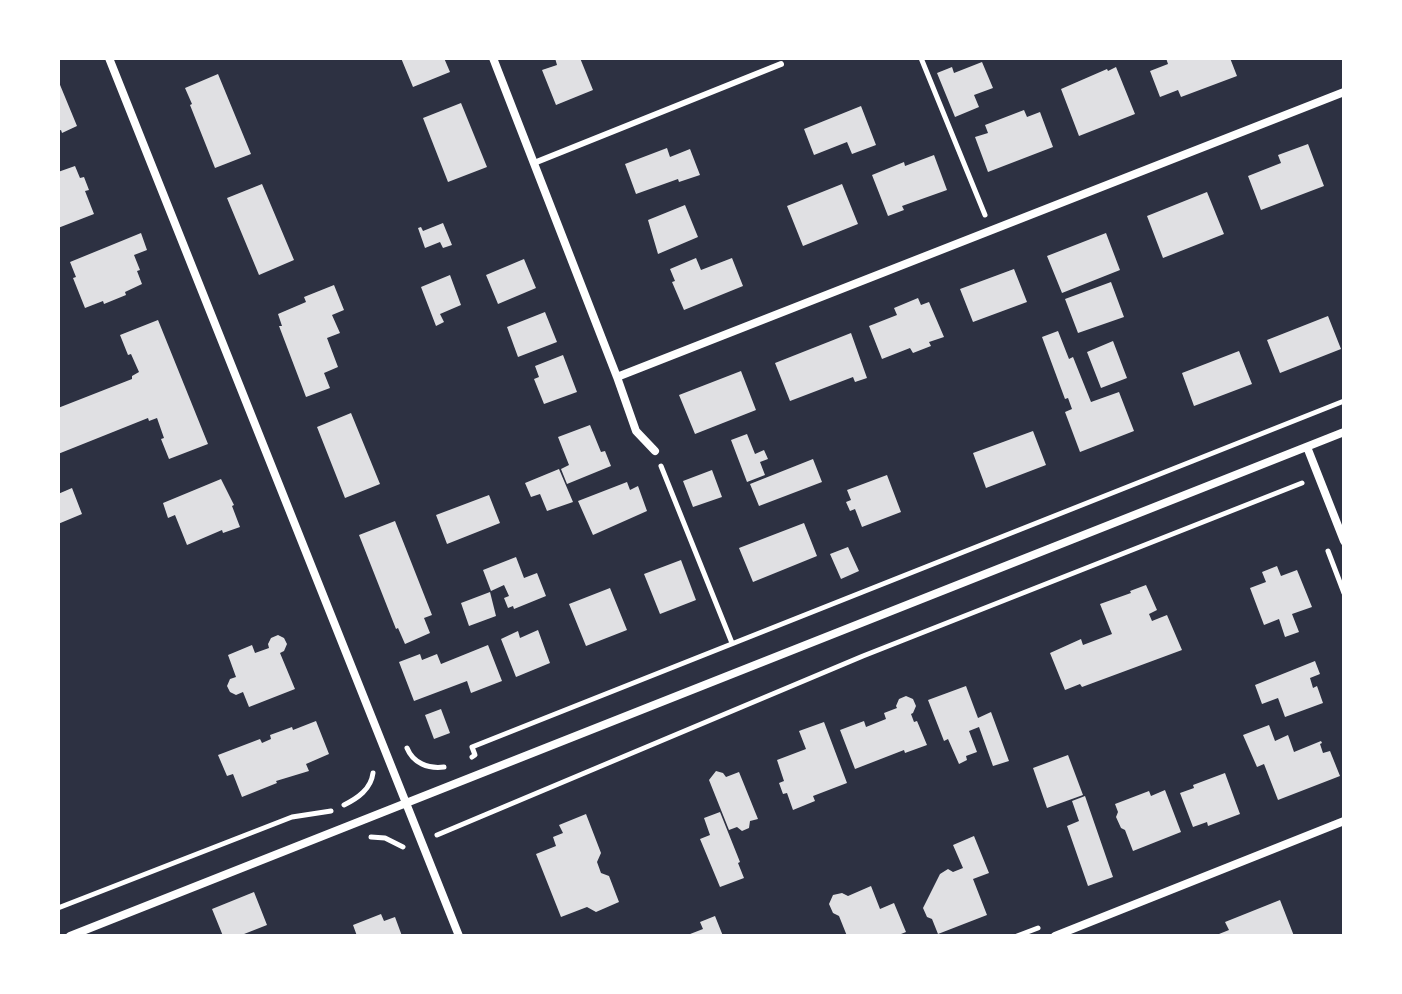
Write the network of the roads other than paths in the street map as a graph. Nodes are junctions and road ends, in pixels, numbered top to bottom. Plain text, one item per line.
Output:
1 (109, 58) edge
2 (493, 58) edge
3 (781, 64) dead end
4 (1344, 92) edge
5 (534, 163) junction
6 (617, 377) junction
7 (1344, 432) edge
8 (1307, 447) junction
9 (655, 451) road end
10 (1344, 541) edge
11 (407, 804) junction
12 (1344, 821) edge
13 (70, 936) edge
14 (459, 936) edge
15 (1055, 936) edge

1 - 11 street
2 - 5 street
3 - 5 lane
4 - 6 street
5 - 6 street
6 - 9 street
7 - 8 street
8 - 10 street
8 - 11 street
11 - 13 street
11 - 14 street
12 - 15 street

